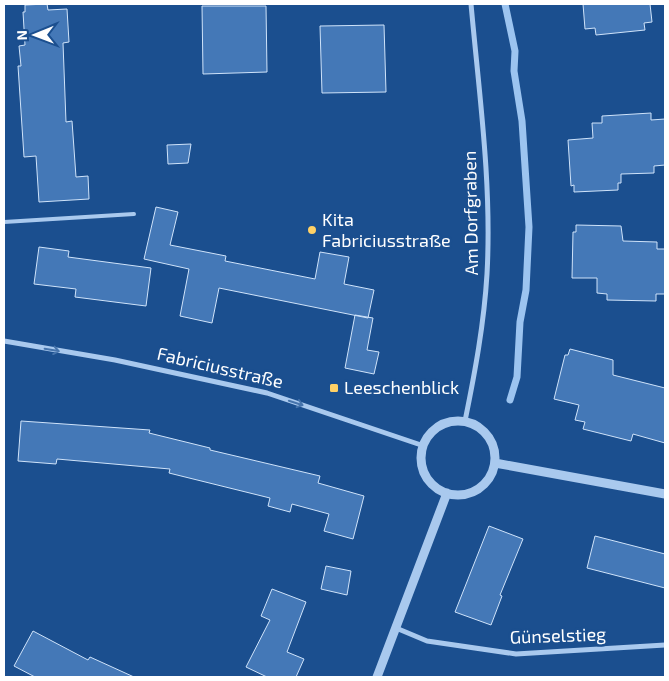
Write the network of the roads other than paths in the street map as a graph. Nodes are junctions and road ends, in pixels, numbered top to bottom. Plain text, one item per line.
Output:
1 (471, 4) edge
2 (134, 214) dead end
3 (4, 222) edge
4 (4, 342) edge
5 (466, 421) junction
6 (424, 446) junction
7 (495, 463) junction
8 (447, 493) junction
9 (665, 494) edge
10 (396, 628) junction
11 (665, 645) edge
12 (377, 677) edge

1 - 5 street, Am Dorfgraben
2 - 3 lane
4 -> 6 street, Fabriciusstraße
5 - 6 street
5 - 7 street
6 - 8 street
7 - 8 street
7 - 9 street
8 - 10 street
10 - 11 street, Günselstieg
10 - 12 street

